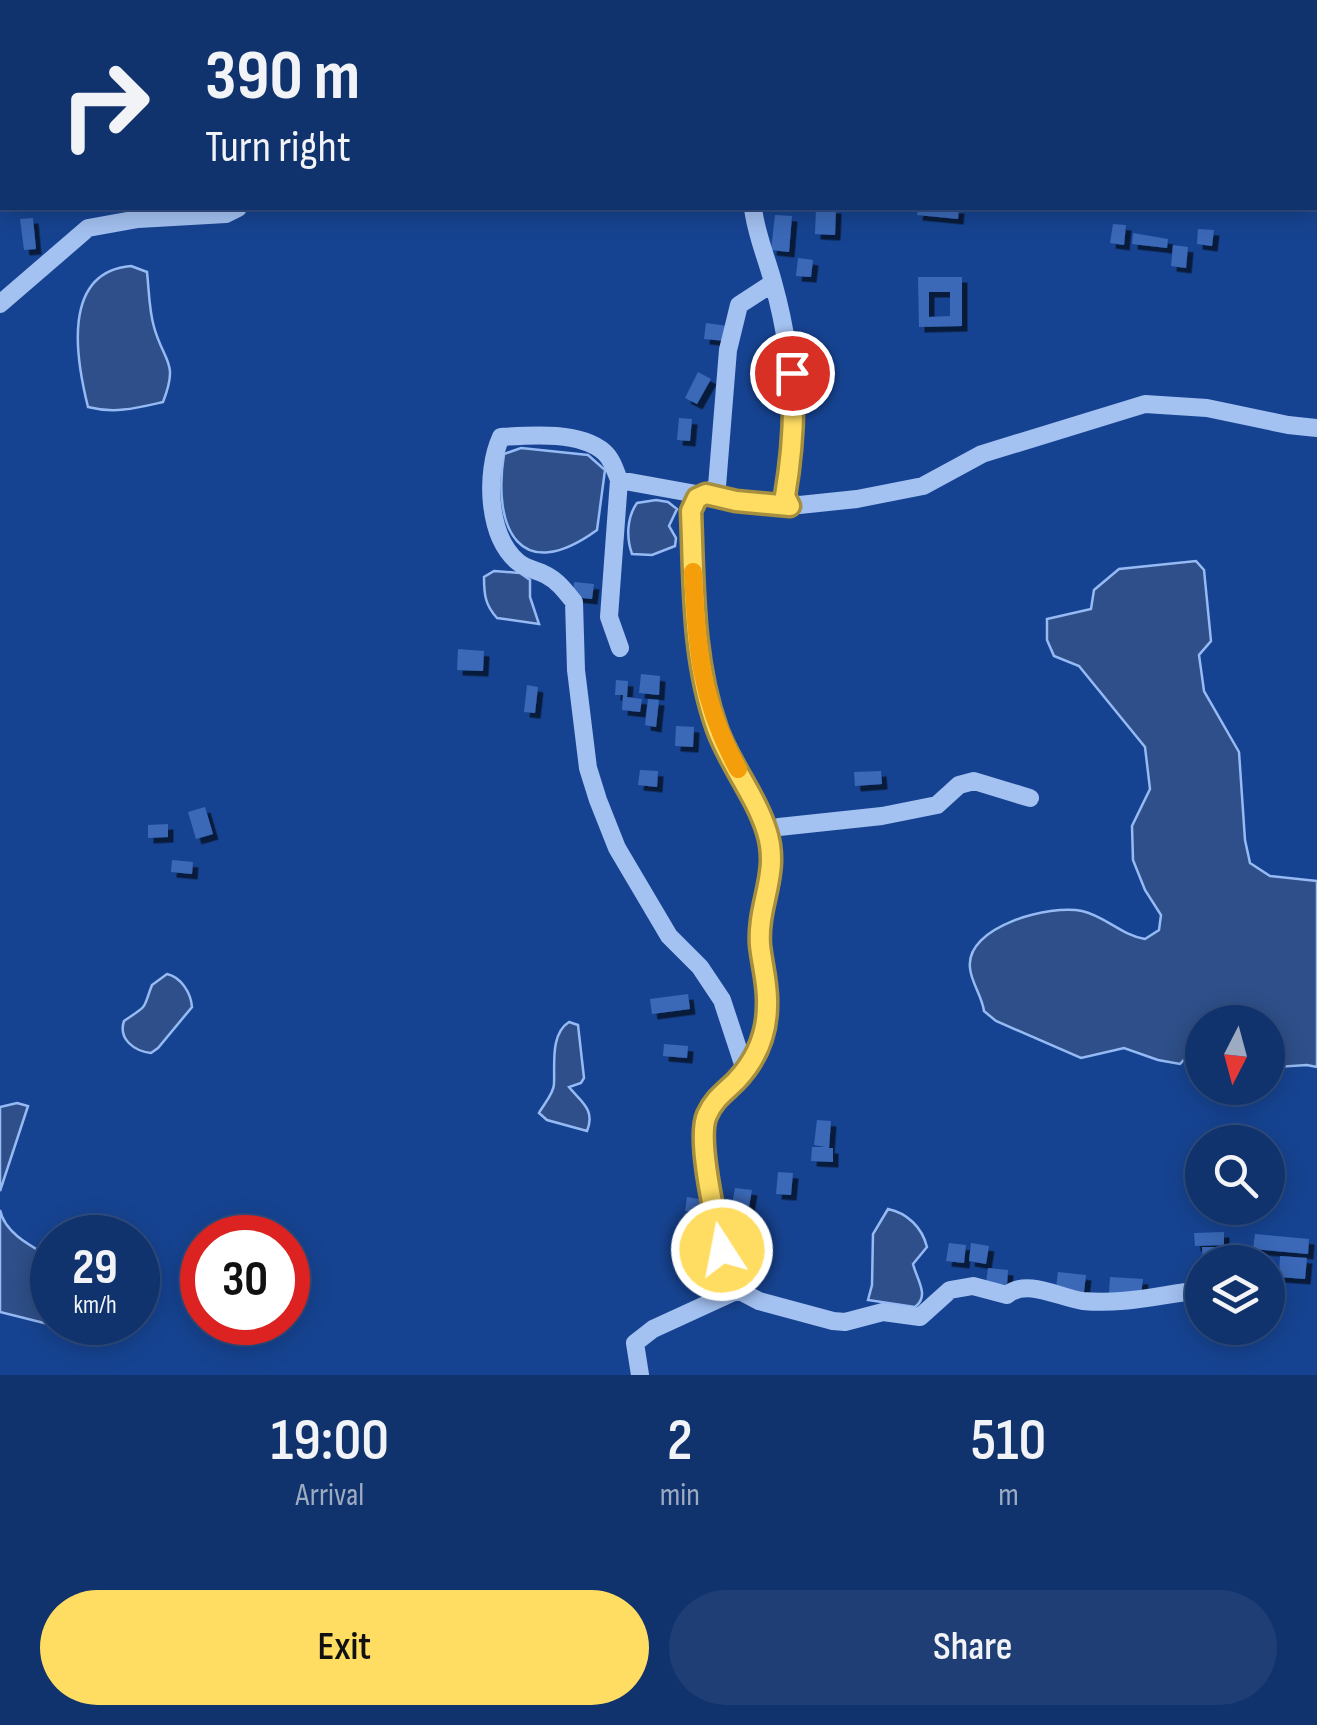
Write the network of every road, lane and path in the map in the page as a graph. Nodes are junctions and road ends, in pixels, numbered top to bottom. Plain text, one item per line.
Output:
1 (234, 210) edge
2 (753, 210) edge
3 (117, 215) edge
4 (773, 283) junction
5 (0, 304) edge
6 (1317, 428) edge
7 (619, 480) junction
8 (706, 494) junction
9 (790, 506) junction
10 (620, 648) dead end
11 (1030, 798) dead end
12 (767, 832) junction
13 (745, 1070) junction
14 (738, 1290) junction
15 (1185, 1293) edge
16 (640, 1375) edge

1 - 3 street
2 - 4 street
3 - 5 street
4 - 8 street
4 - 9 street
6 - 9 street
7 - 8 street
7 - 10 street
7 - 13 street
8 - 9 street
8 - 12 street
11 - 12 street
12 - 13 street
13 - 14 street
14 - 15 street
14 - 16 street

